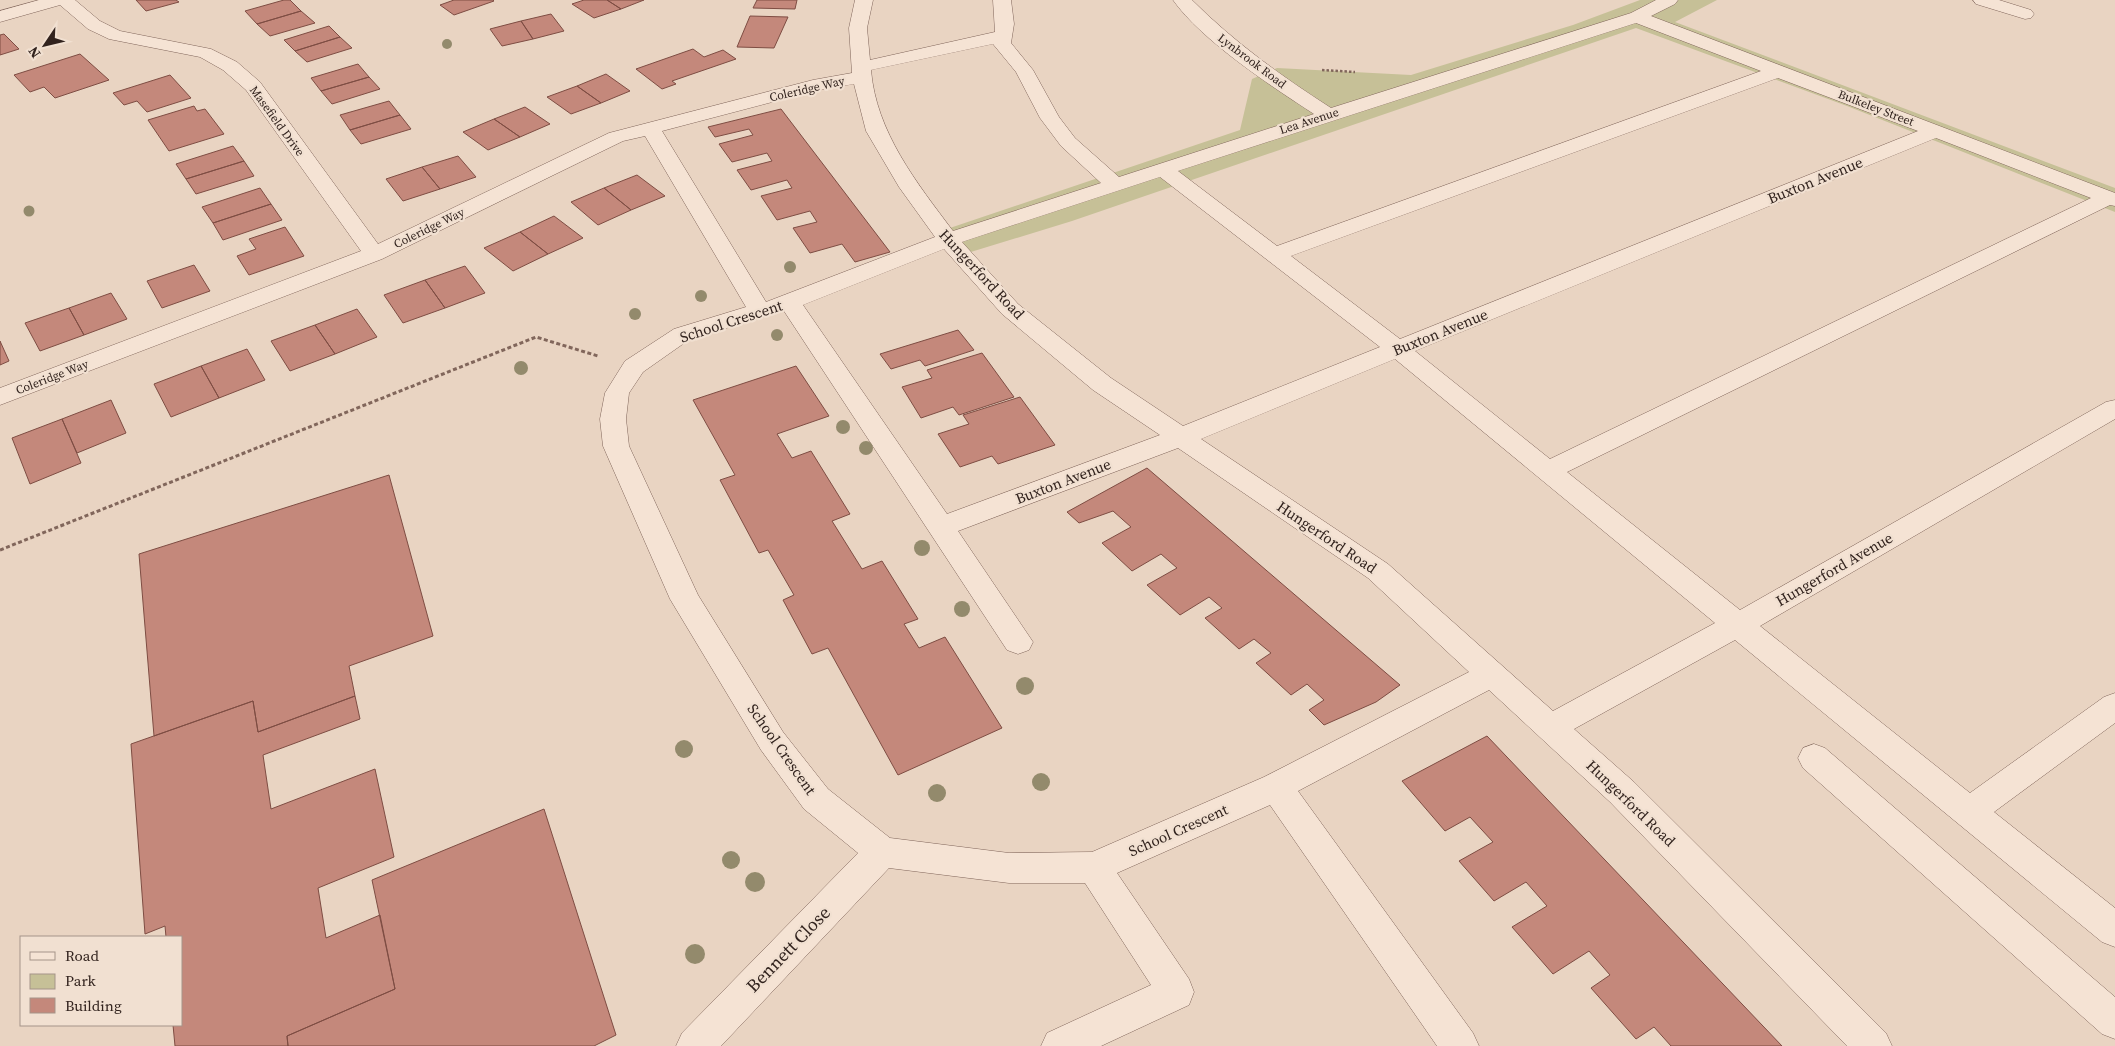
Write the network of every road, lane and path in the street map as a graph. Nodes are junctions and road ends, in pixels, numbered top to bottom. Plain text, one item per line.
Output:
1 (58, 0) edge
2 (65, 0) edge
3 (864, 0) edge
4 (1002, 0) edge
5 (1182, 0) edge
6 (1669, 0) edge
7 (1982, 0) edge
8 (2025, 14) dead end
9 (0, 17) edge
10 (1637, 17) junction
11 (1003, 36) junction
12 (1779, 71) junction
13 (861, 72) junction
14 (1329, 115) junction
15 (650, 128) junction
16 (1936, 131) junction
17 (1164, 170) junction
18 (1116, 185) junction
19 (2112, 199) edge
20 (948, 240) junction
21 (374, 254) junction
22 (1274, 255) junction
23 (790, 302) junction
24 (760, 311) junction
25 (1397, 349) junction
26 (634, 367) junction
27 (0, 397) edge
28 (2115, 408) edge
29 (1181, 437) junction
30 (1547, 471) junction
31 (941, 527) junction
32 (0, 550) edge
33 (1737, 625) junction
34 (1018, 642) dead end
35 (1493, 674) junction
36 (2115, 706) edge
37 (1551, 727) junction
38 (1814, 758) dead end
39 (1276, 787) junction
40 (1968, 813) junction
41 (882, 852) junction
42 (1094, 867) junction
43 (2115, 930) edge
44 (2115, 1021) edge
45 (695, 1046) edge
46 (1060, 1046) edge
47 (1460, 1046) edge
48 (1873, 1046) edge

1 - 9 street
2 - 21 street, Masefield Drive
3 - 13 street, Hungerford Road
4 - 11 street
5 - 14 street, Lynbrook Road
6 - 10 street, Lea Avenue
7 - 8 street
10 - 12 street, Bulkeley Street
10 - 14 street, Lea Avenue
11 - 13 street, Coleridge Way
11 - 18 street
12 - 16 street, Bulkeley Street
12 - 22 street
13 - 15 street, Coleridge Way
13 - 20 street, Hungerford Road
14 - 17 street, Lea Avenue
15 - 21 street, Coleridge Way
15 - 24 street
16 - 19 street, Bulkeley Street
16 - 25 street, Buxton Avenue
17 - 18 street, Lea Avenue
17 - 22 street
18 - 20 street, Lea Avenue
19 - 30 street
20 - 23 street, School Crescent
20 - 29 street, Hungerford Road
21 - 27 street, Coleridge Way
22 - 25 street
23 - 24 street, School Crescent
23 - 31 street
24 - 26 street, School Crescent
25 - 29 street, Buxton Avenue
25 - 30 street
26 - 32 path
26 - 41 street, School Crescent
28 - 33 street, Hungerford Avenue
29 - 31 street, Buxton Avenue
29 - 35 street, Hungerford Road
30 - 33 street
31 - 34 street
33 - 37 street, Hungerford Avenue
33 - 40 street
35 - 37 street, Hungerford Road
35 - 39 street, School Crescent
36 - 40 street
37 - 48 street, Hungerford Road
38 - 44 street
39 - 42 street, School Crescent
39 - 47 street
40 - 43 street
41 - 42 street, School Crescent
41 - 45 street, Bennett Close
42 - 46 street

